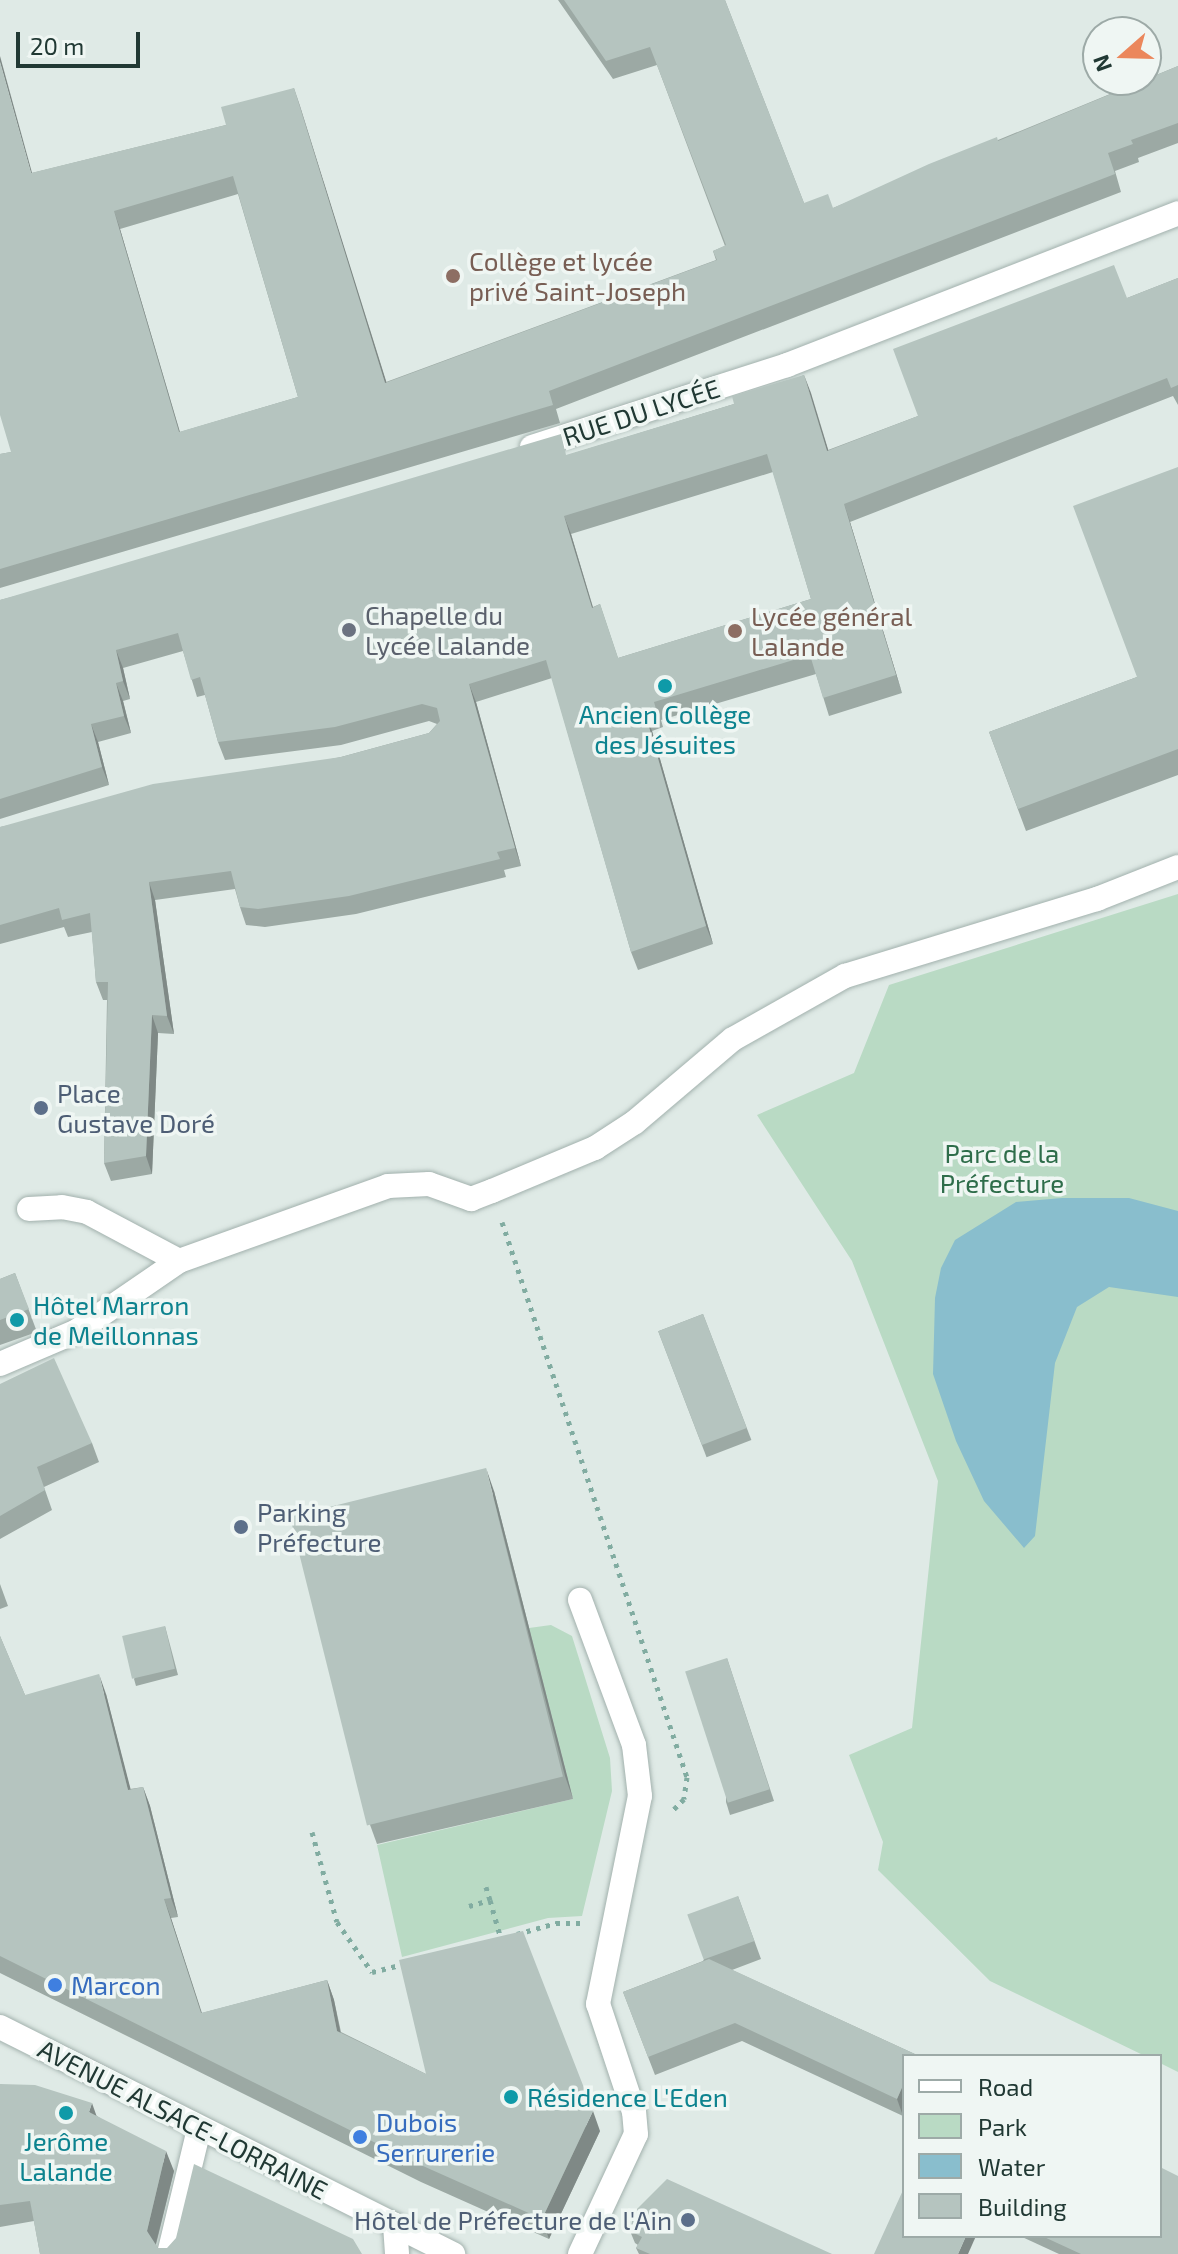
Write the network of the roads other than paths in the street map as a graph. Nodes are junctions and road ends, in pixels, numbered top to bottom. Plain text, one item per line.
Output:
1 (1178, 213) edge
2 (509, 455) edge
3 (1178, 867) edge
4 (29, 1209) dead end
5 (179, 1261) junction
6 (0, 1364) edge
7 (580, 1600) dead end
8 (0, 2027) edge
9 (199, 2129) junction
10 (395, 2225) junction
11 (169, 2254) edge
12 (397, 2254) edge
13 (453, 2254) edge
14 (580, 2254) edge

1 - 2 street, RUE DU LYCÉE
3 - 5 street
4 - 5 street
5 - 6 street
7 - 14 street
8 - 9 street, AVENUE ALSACE-LORRAINE
9 - 10 street, AVENUE ALSACE-LORRAINE
9 - 11 street
10 - 12 street
10 - 13 street, AVENUE ALSACE-LORRAINE

